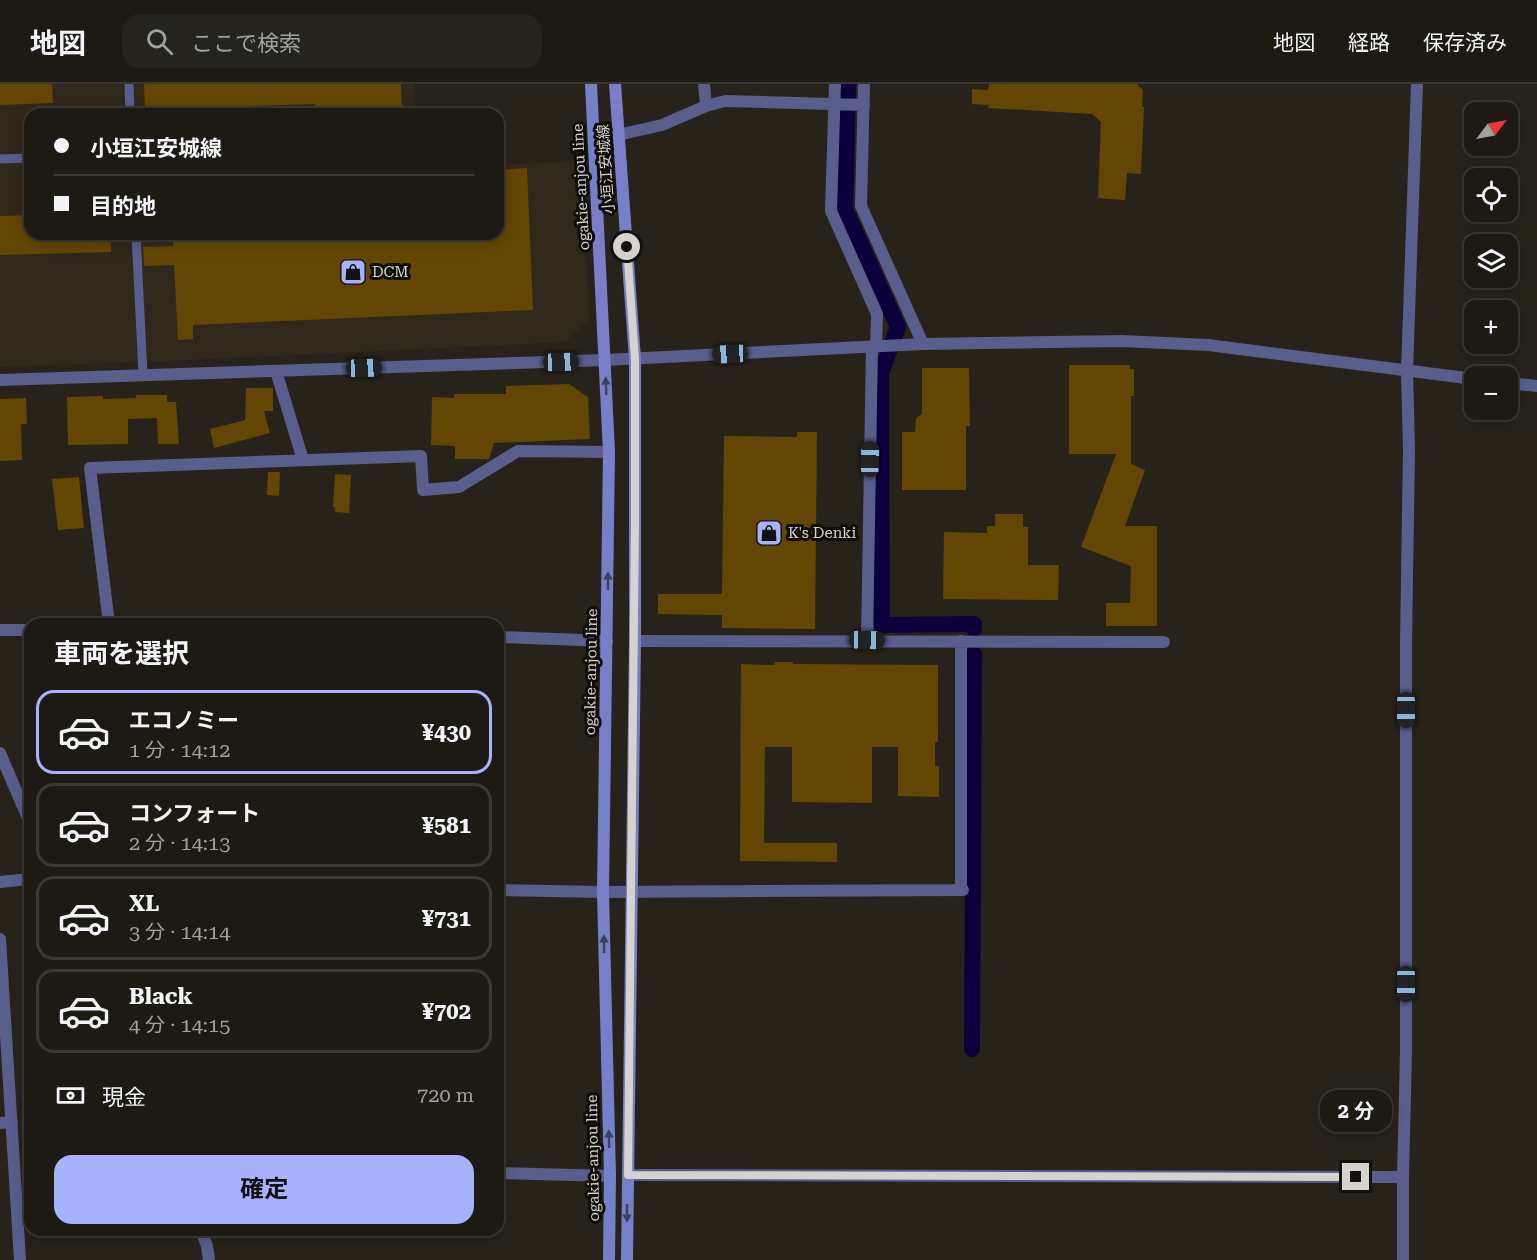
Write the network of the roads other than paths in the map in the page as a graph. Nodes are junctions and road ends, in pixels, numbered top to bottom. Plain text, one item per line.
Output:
1 (129, 84) edge
2 (591, 84) edge
3 (615, 84) edge
4 (704, 84) edge
5 (836, 84) edge
6 (864, 84) edge
7 (1417, 84) edge
8 (835, 104) junction
9 (863, 105) junction
10 (706, 106) junction
11 (130, 108) edge
12 (618, 135) junction
13 (24, 158) edge
14 (0, 159) edge
15 (136, 240) edge
16 (922, 344) junction
17 (875, 346) junction
18 (635, 359) junction
19 (605, 360) junction
20 (1407, 370) junction
21 (276, 371) junction
22 (143, 374) junction
23 (1464, 378) edge
24 (0, 380) edge
25 (1518, 384) edge
26 (1537, 386) edge
27 (609, 452) junction
28 (303, 460) junction
29 (108, 618) edge
30 (0, 630) edge
31 (24, 630) edge
32 (504, 638) edge
33 (635, 640) junction
34 (867, 640) junction
35 (607, 641) junction
36 (961, 641) junction
37 (1164, 642) dead end
38 (0, 753) edge
39 (24, 809) edge
40 (24, 880) edge
41 (0, 882) edge
42 (504, 890) edge
43 (603, 892) junction
44 (631, 892) junction
45 (0, 939) edge
46 (6, 1123) edge
47 (504, 1173) edge
48 (628, 1175) junction
49 (610, 1176) junction
50 (1403, 1177) junction
51 (203, 1236) edge
52 (20, 1260) edge
53 (209, 1260) edge
54 (609, 1260) edge
55 (627, 1260) edge
56 (1403, 1260) edge

1 - 11 lane
2 - 19 main road, ogakie-anjou line
3 - 12 main road, 小垣江安城線
4 - 10 street
5 - 8 street
6 - 9 street
7 - 20 street
8 - 9 street
8 - 10 street
8 - 17 street
9 - 16 street
10 - 12 street
12 - 18 main road, 小垣江安城線
13 - 14 lane
15 - 22 lane
16 - 17 street
16 - 20 street
17 - 18 street
17 - 34 street
18 - 19 street
18 - 33 main road, 小垣江安城線
19 - 21 street
27 -> 19 main road, ogakie-anjou line
20 - 23 street
20 - 50 street
21 - 22 street
21 - 28 street
22 - 24 street
25 - 26 street
27 - 28 street
35 -> 27 main road, ogakie-anjou line
28 - 29 street
30 - 31 street
32 - 35 street
33 - 34 street
33 - 44 main road, 小垣江安城線
34 - 36 street
35 - 43 main road, ogakie-anjou line
36 - 37 street
36 - 44 street
38 - 39 street
40 - 41 street
42 - 43 street
43 - 44 street
49 -> 43 main road, ogakie-anjou line
44 - 48 main road, 小垣江安城線
45 - 46 street
46 - 52 street
47 - 49 street
48 - 50 street
48 -> 55 main road, 小垣江安城線
49 - 54 main road, ogakie-anjou line
50 - 56 street
51 - 53 street

